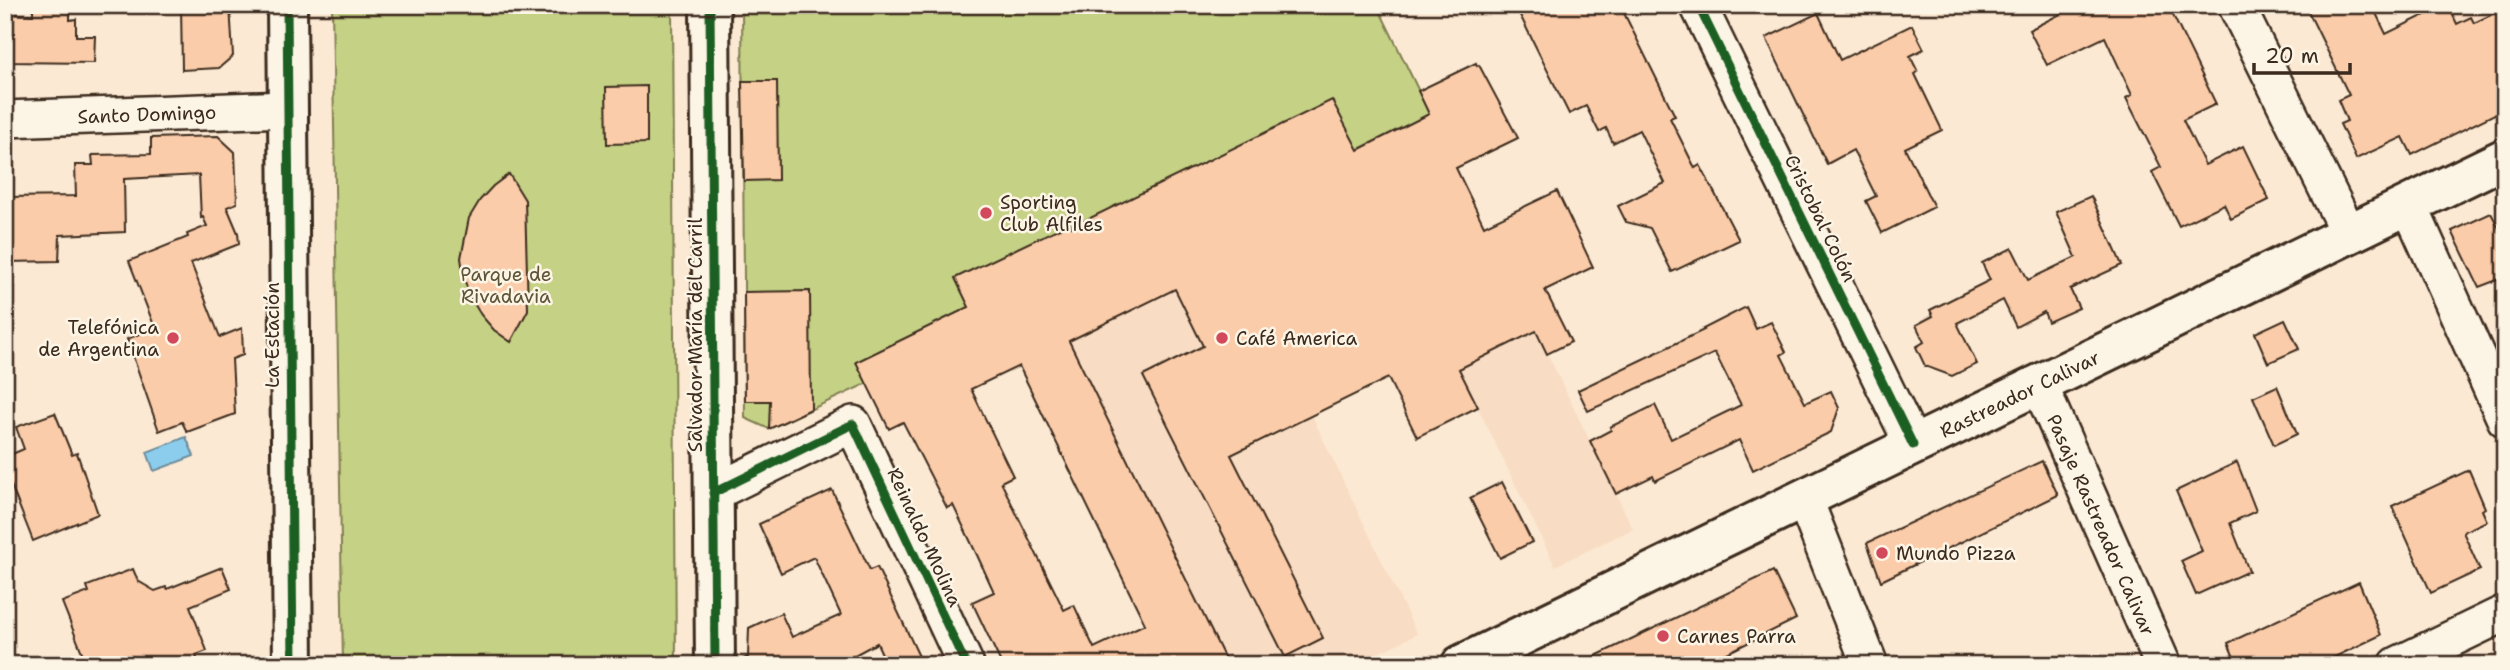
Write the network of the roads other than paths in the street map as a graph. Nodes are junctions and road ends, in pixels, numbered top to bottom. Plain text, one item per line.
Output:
1 (287, 5) edge
2 (710, 5) edge
3 (1698, 5) edge
4 (2236, 5) edge
5 (287, 109) junction
6 (5, 119) edge
7 (2505, 158) edge
8 (2409, 205) junction
9 (2349, 234) junction
10 (2039, 384) junction
11 (2505, 419) edge
12 (1913, 445) junction
13 (713, 493) junction
14 (1804, 498) junction
15 (2505, 613) edge
16 (1516, 653) edge
17 (293, 665) edge
18 (715, 665) edge
19 (966, 665) edge
20 (1461, 665) edge
21 (1870, 665) edge
22 (2163, 665) edge
23 (2398, 665) edge

1 - 5 street, La Estación
2 - 13 street, Salvador María del Carril
3 - 12 street, Cristobal Colón
4 - 9 street
5 - 6 street, Santo Domingo
5 - 17 street, La Estación
7 - 8 street, Rastreador Calivar
8 - 9 street, Rastreador Calivar
8 - 11 street
9 - 10 street, Rastreador Calivar
10 - 12 street, Rastreador Calivar
10 - 22 street, Pasaje Rastreador Calivar
12 - 14 street, Rastreador Calivar
13 - 18 street, Salvador María del Carril
13 - 19 street, Reinaldo Molina
14 - 16 street, Rastreador Calivar
14 - 21 street
15 - 23 street
16 - 20 street, Rastreador Calivar

